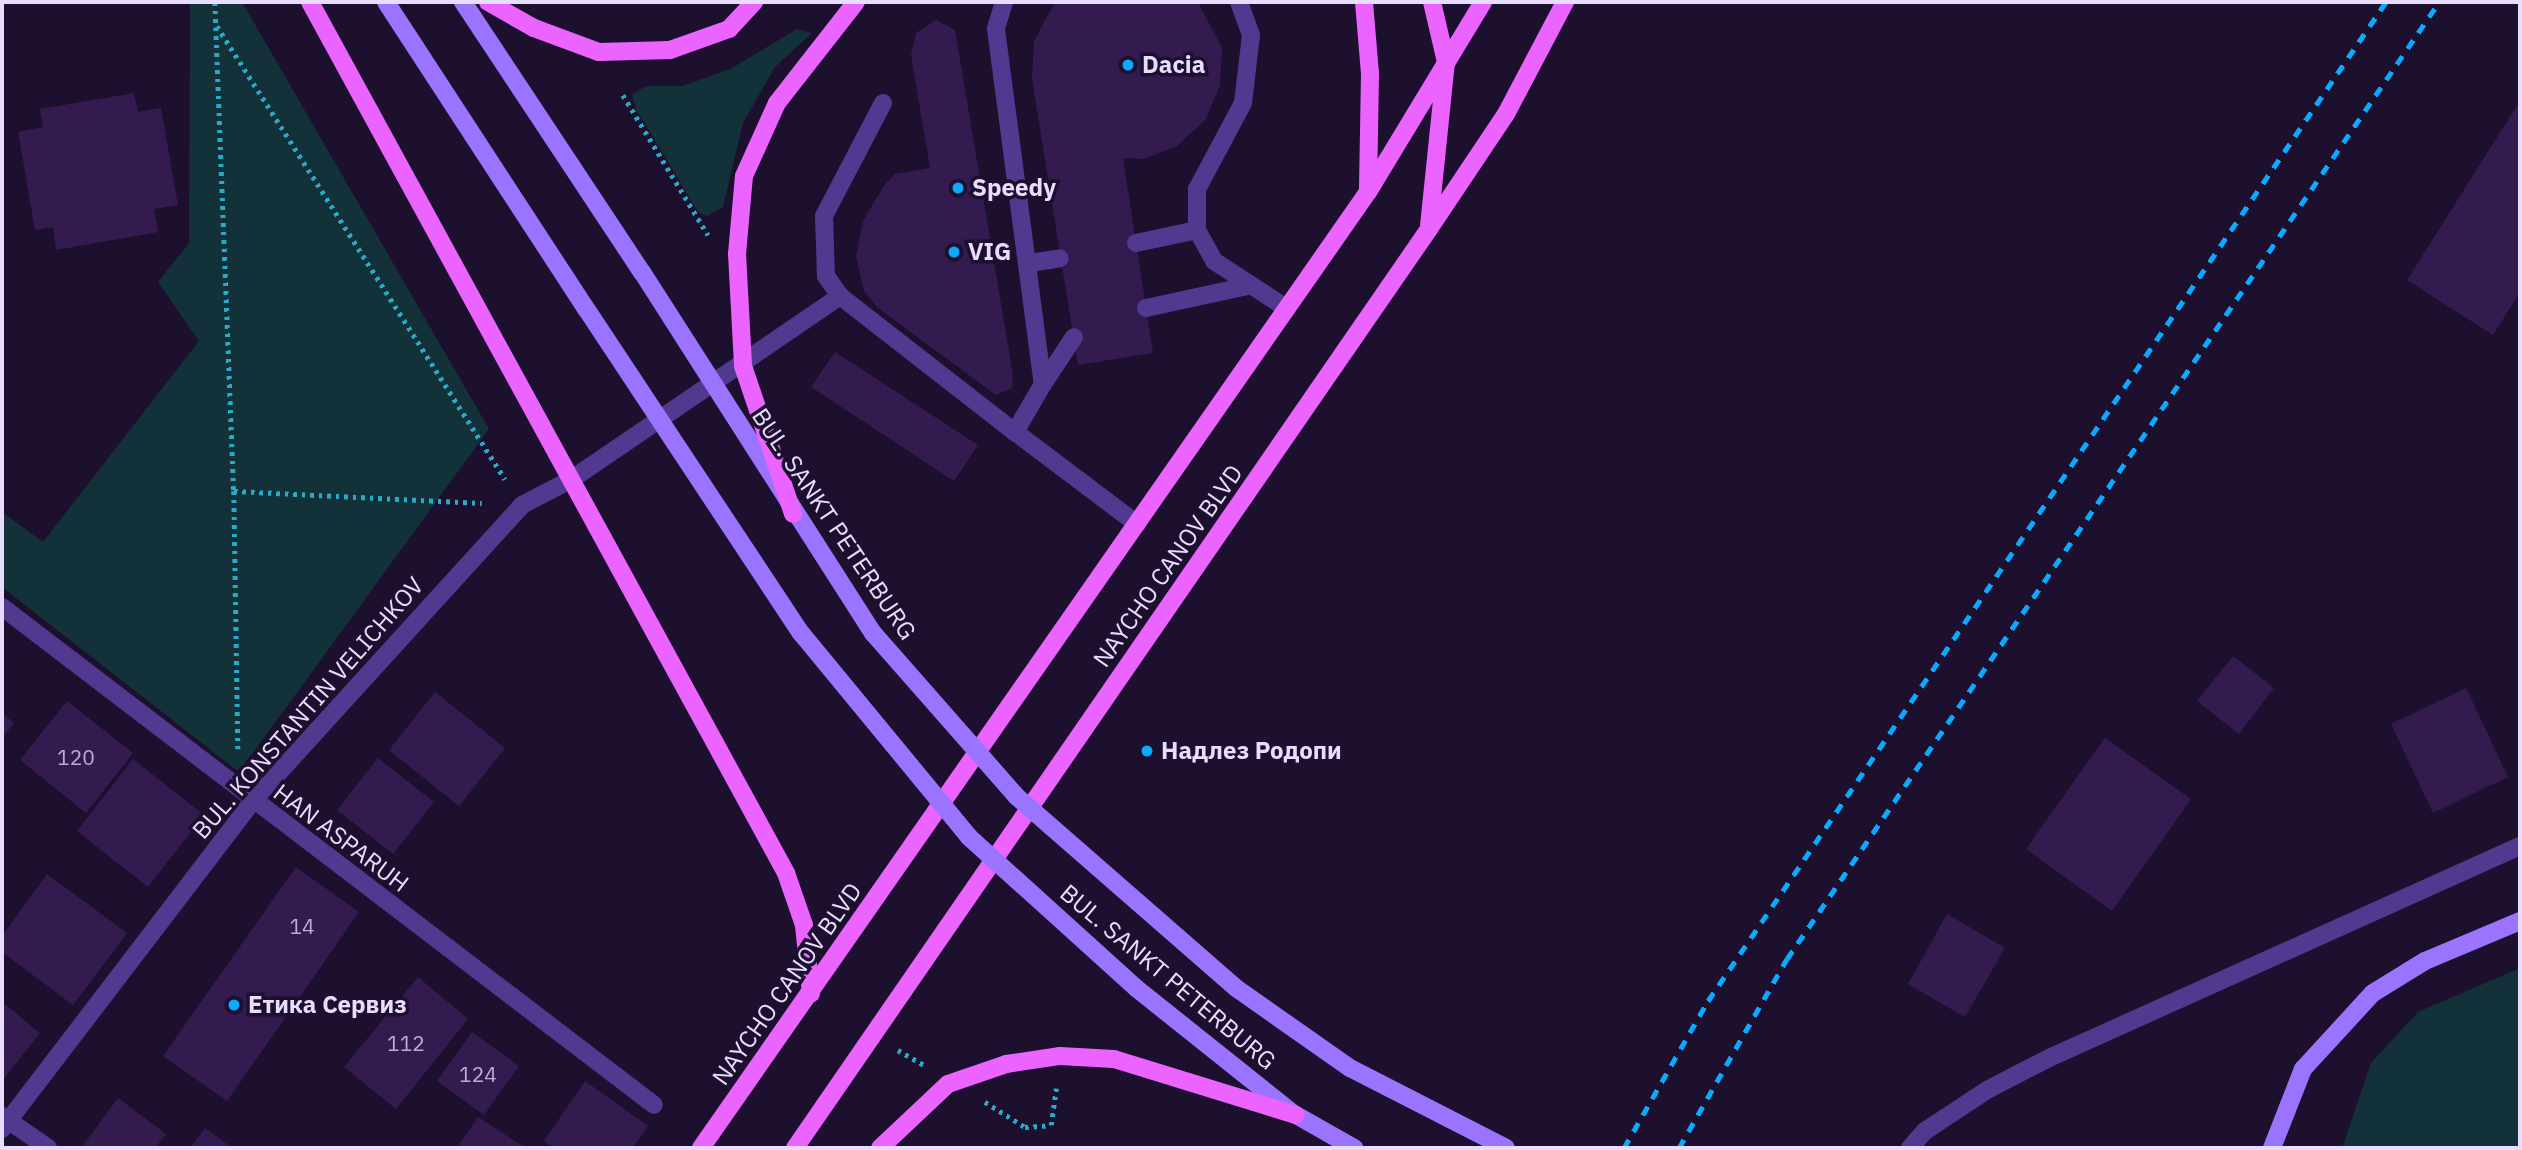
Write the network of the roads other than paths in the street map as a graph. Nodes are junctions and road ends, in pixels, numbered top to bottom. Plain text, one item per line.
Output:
1 (310, 2) edge
2 (386, 2) edge
3 (463, 2) edge
4 (488, 2) edge
5 (754, 2) edge
6 (856, 2) edge
7 (1004, 2) edge
8 (1240, 2) edge
9 (1363, 2) edge
10 (1432, 2) edge
11 (1483, 2) edge
12 (1565, 2) edge
13 (1446, 62) junction
14 (883, 103) dead end
15 (1368, 192) junction
16 (1429, 229) junction
17 (1197, 230) junction
18 (1136, 243) dead end
19 (1060, 258) dead end
20 (1030, 263) junction
21 (1248, 286) junction
22 (840, 296) junction
23 (1146, 308) dead end
24 (1286, 308) junction
25 (1073, 337) dead end
26 (1043, 384) junction
27 (1015, 432) junction
28 (572, 479) junction
29 (793, 514) junction
30 (1137, 524) junction
31 (2, 607) edge
32 (251, 802) junction
33 (2520, 846) edge
34 (2520, 921) edge
35 (811, 994) junction
36 (2303, 1069) junction
37 (654, 1105) dead end
38 (1296, 1115) junction
39 (4, 1122) edge
40 (48, 1148) edge
41 (701, 1148) edge
42 (795, 1148) edge
43 (880, 1148) edge
44 (1354, 1148) edge
45 (1506, 1148) edge
46 (1910, 1148) edge
47 (2272, 1148) edge
48 (2284, 1148) edge

1 - 28 main road
2 - 38 main road, BUL. SANKT PETERBURG, bridge
3 - 29 main road, BUL. SANKT PETERBURG, bridge
4 - 5 main road
6 - 29 main road, bridge
7 - 20 street
8 - 17 street
9 - 15 main road
10 - 13 main road
11 - 13 main road, NAYCHO CANOV BLVD
12 - 16 main road, NAYCHO CANOV BLVD
13 - 15 main road, NAYCHO CANOV BLVD
13 - 16 main road
14 - 22 street
15 - 24 main road, NAYCHO CANOV BLVD
16 - 42 main road, NAYCHO CANOV BLVD
17 - 18 street
17 - 21 street
19 - 20 street
20 - 26 street
21 - 23 street
21 - 24 street
22 - 27 street
22 - 28 street, BUL. KONSTANTIN VELICHKOV
24 - 30 main road, NAYCHO CANOV BLVD
25 - 26 street
26 - 27 street
27 - 30 street
28 - 32 street, BUL. KONSTANTIN VELICHKOV
28 - 35 main road
29 - 45 main road, BUL. SANKT PETERBURG, bridge
30 - 35 main road, NAYCHO CANOV BLVD
31 - 32 street, HAN ASPARUH
32 - 37 street, HAN ASPARUH
32 - 39 street, BUL. KONSTANTIN VELICHKOV
33 - 46 street
34 - 36 main road
35 - 41 main road, NAYCHO CANOV BLVD
36 - 47 main road
36 - 48 main road
38 - 43 main road, bridge
38 - 44 main road, BUL. SANKT PETERBURG
39 - 40 street

